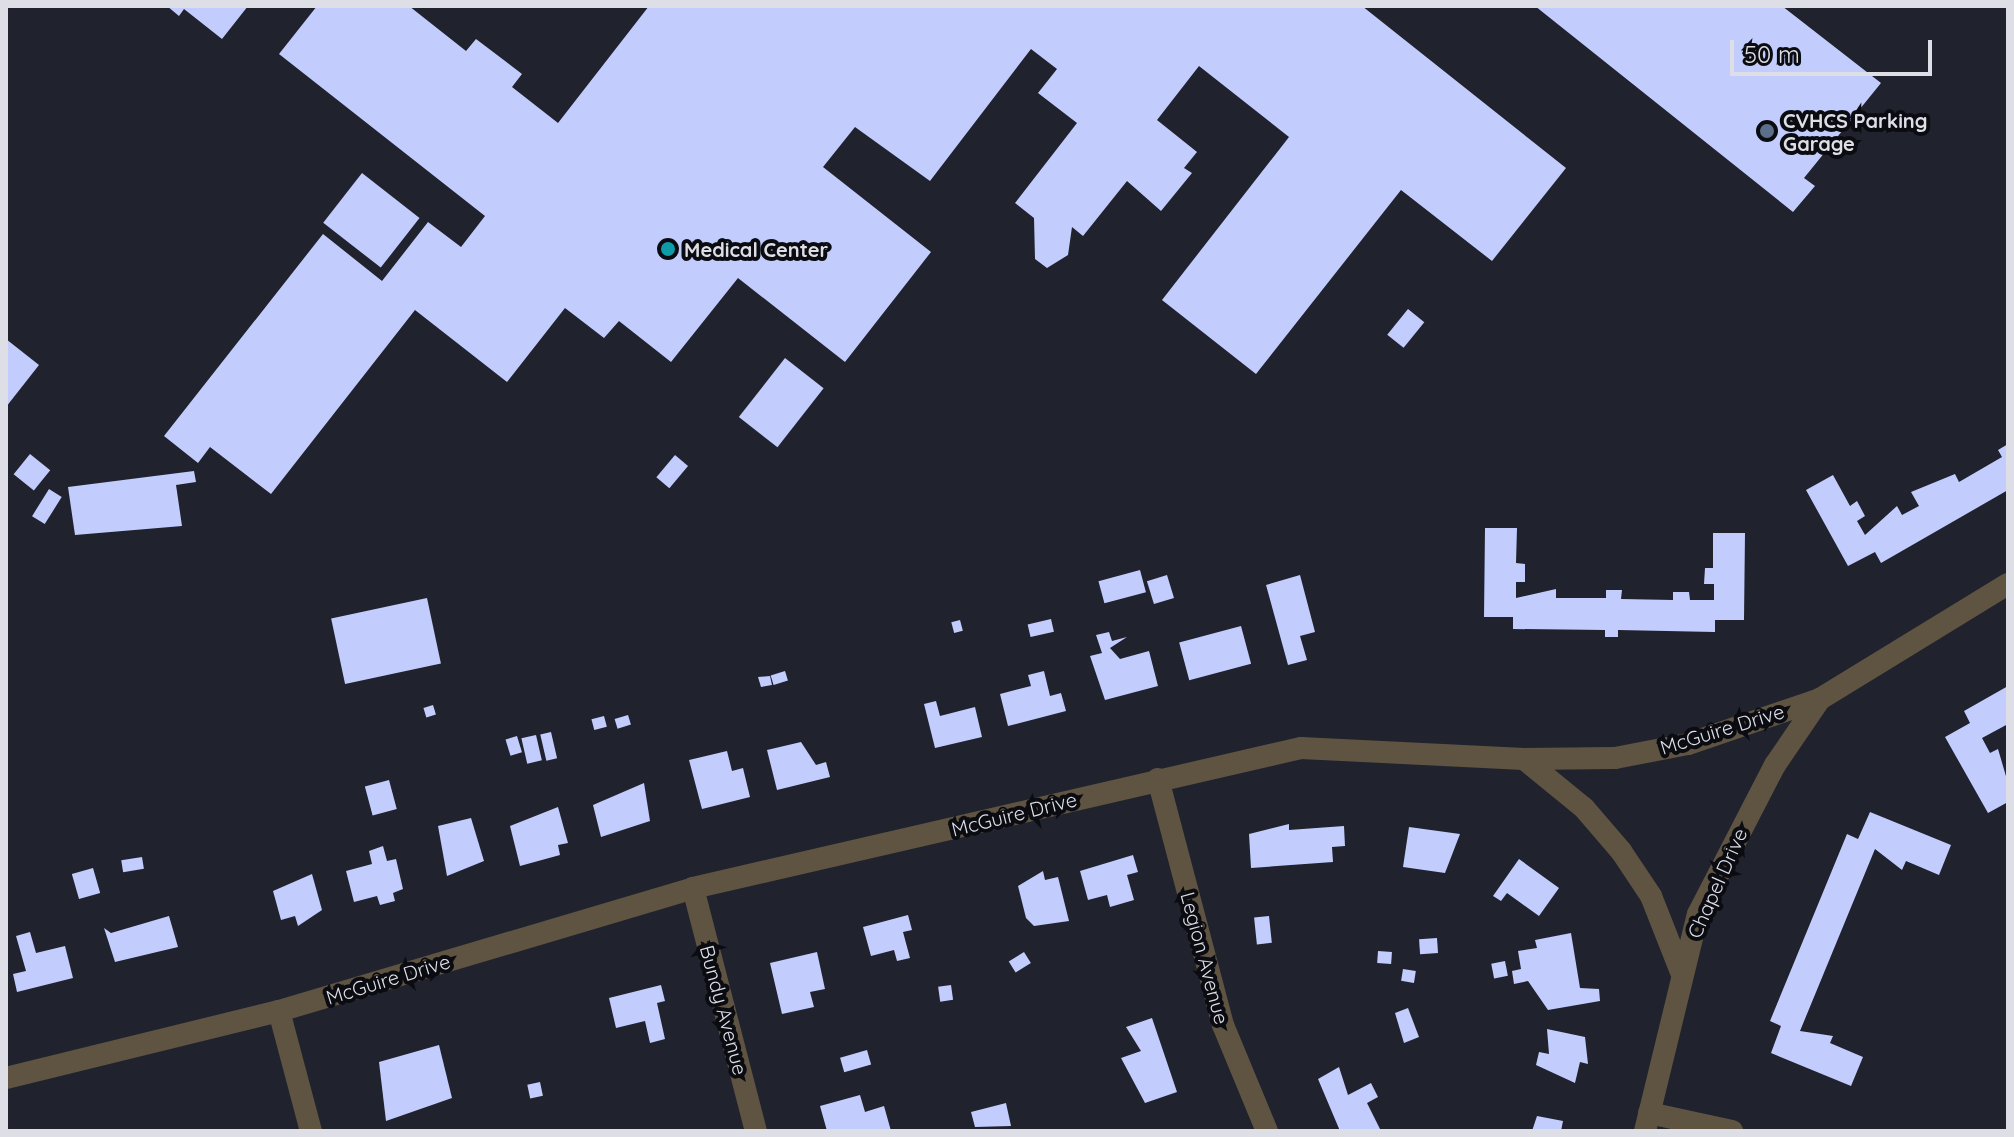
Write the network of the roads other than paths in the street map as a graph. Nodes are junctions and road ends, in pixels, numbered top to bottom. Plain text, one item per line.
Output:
1 (2008, 584) edge
2 (1820, 699) junction
3 (1524, 759) junction
4 (1158, 779) junction
5 (693, 888) junction
6 (1681, 972) junction
7 (279, 1011) junction
8 (6, 1078) edge
9 (1647, 1122) edge
10 (311, 1131) edge
11 (756, 1131) edge
12 (1267, 1131) edge
13 (1732, 1131) edge

1 - 2 street, McGuire Drive
2 - 3 street, McGuire Drive
2 - 6 street, Chapel Drive
3 - 4 street, McGuire Drive
3 - 6 street
4 - 5 street, McGuire Drive
4 - 12 street, Legion Avenue
5 - 7 street, McGuire Drive
5 - 11 street, Bundy Avenue
6 - 9 street, Chapel Drive
7 - 8 street, McGuire Drive
7 - 10 street
9 - 13 street

